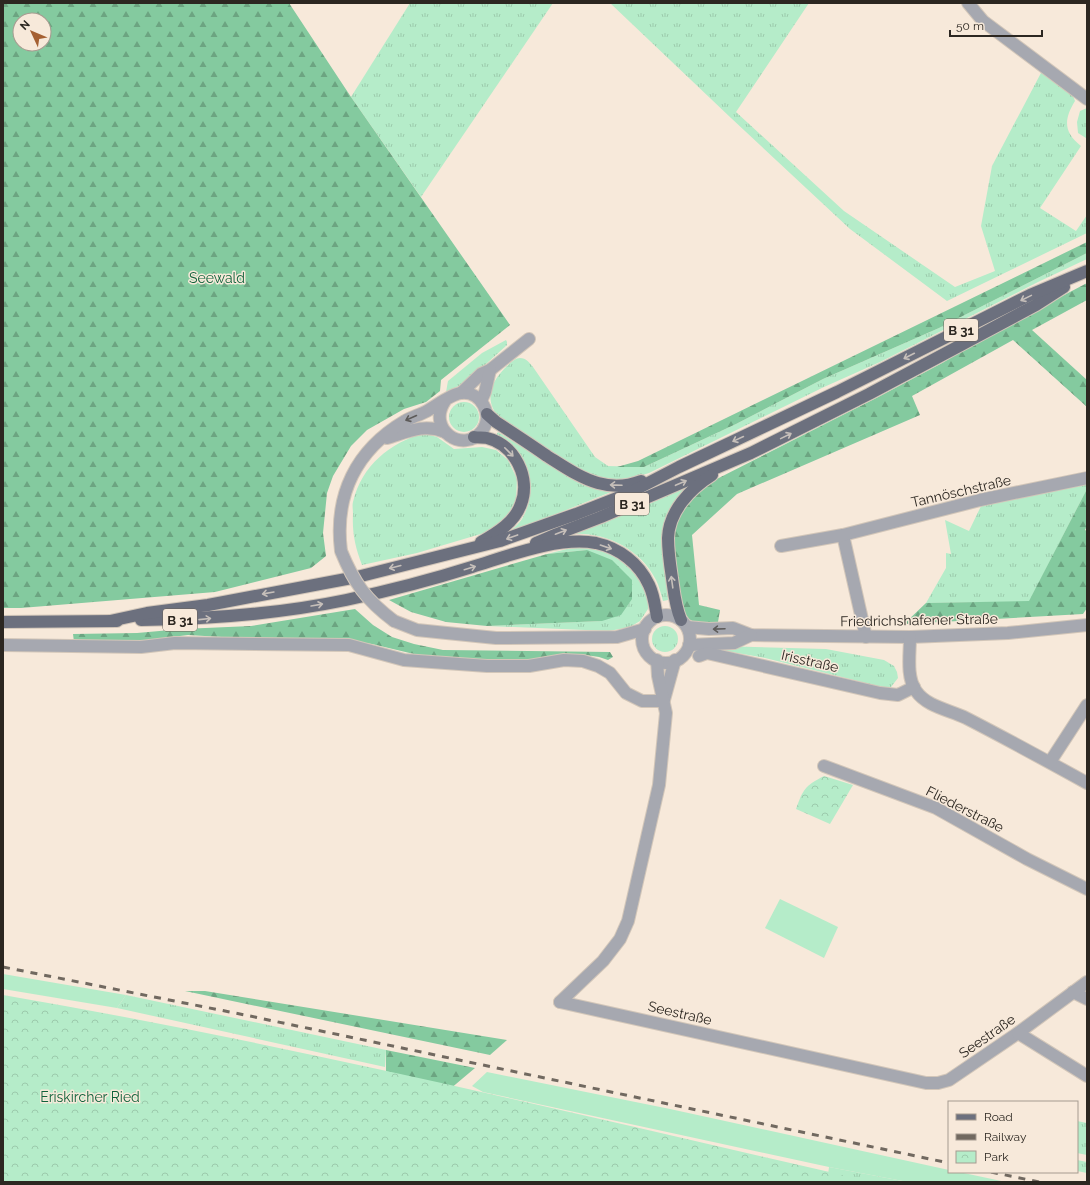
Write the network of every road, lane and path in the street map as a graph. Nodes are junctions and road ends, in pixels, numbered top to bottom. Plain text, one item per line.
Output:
1 (968, 3) edge
2 (1087, 99) edge
3 (1087, 272) edge
4 (529, 339) dead end
5 (490, 370) junction
6 (461, 393) junction
7 (445, 401) junction
8 (481, 401) junction
9 (487, 414) junction
10 (445, 432) junction
11 (474, 437) junction
12 (380, 440) junction
13 (751, 453) junction
14 (679, 467) junction
15 (1087, 478) edge
16 (843, 535) junction
17 (781, 546) dead end
18 (513, 554) junction
19 (433, 558) junction
20 (657, 617) junction
21 (110, 621) junction
22 (3, 622) edge
23 (684, 623) junction
24 (1087, 625) edge
25 (645, 629) junction
26 (750, 635) junction
27 (617, 637) junction
28 (866, 637) junction
29 (910, 637) junction
30 (644, 644) junction
31 (689, 645) junction
32 (3, 646) edge
33 (699, 656) dead end
34 (657, 660) junction
35 (675, 660) junction
36 (914, 687) junction
37 (664, 702) junction
38 (1087, 705) edge
39 (1050, 762) junction
40 (824, 766) dead end
41 (1087, 783) edge
42 (1087, 889) edge
43 (1087, 982) edge
44 (1074, 992) junction
45 (1087, 999) edge
46 (1018, 1033) junction
47 (1087, 1076) edge

1 - 2 street
13 -> 3 main road, B 31
3 -> 14 main road, B 31
4 - 5 street
5 - 6 street
5 - 8 street
6 - 7 street
6 - 8 street
7 - 10 street
7 -> 12 street
8 - 9 street
9 - 11 street
14 -> 9 main road
10 - 11 street
10 - 12 street
11 -> 19 main road
12 - 27 street, bridge
18 -> 13 main road, B 31
23 -> 13 main road
14 -> 19 main road, B 31
15 - 16 street, Tannöschstraße
16 - 17 street, Tannöschstraße
16 - 28 street
18 -> 20 main road
21 -> 18 main road, B 31
19 -> 21 main road, B 31
20 - 23 street
20 - 25 street
21 - 22 main road, B 31
26 -> 23 street, Friedrichshafener Straße
23 - 31 street
24 - 29 street, Friedrichshafener Straße
25 - 27 street
25 - 30 street
26 - 28 street, Friedrichshafener Straße
26 - 31 street, Friedrichshafener Straße
27 - 30 street
28 - 29 street, Friedrichshafener Straße
29 - 36 street
30 - 34 street
31 - 35 street
32 - 37 street
33 - 36 street, Irisstraße
34 - 35 street
34 - 37 street, Seestraße
35 - 37 street, Seestraße
36 - 39 street
37 - 46 street, Seestraße
38 - 39 street
39 - 41 street
40 - 42 street, Fliederstraße
43 - 44 street, Seestraße
44 - 45 street
44 - 46 street, Seestraße
46 - 47 street

